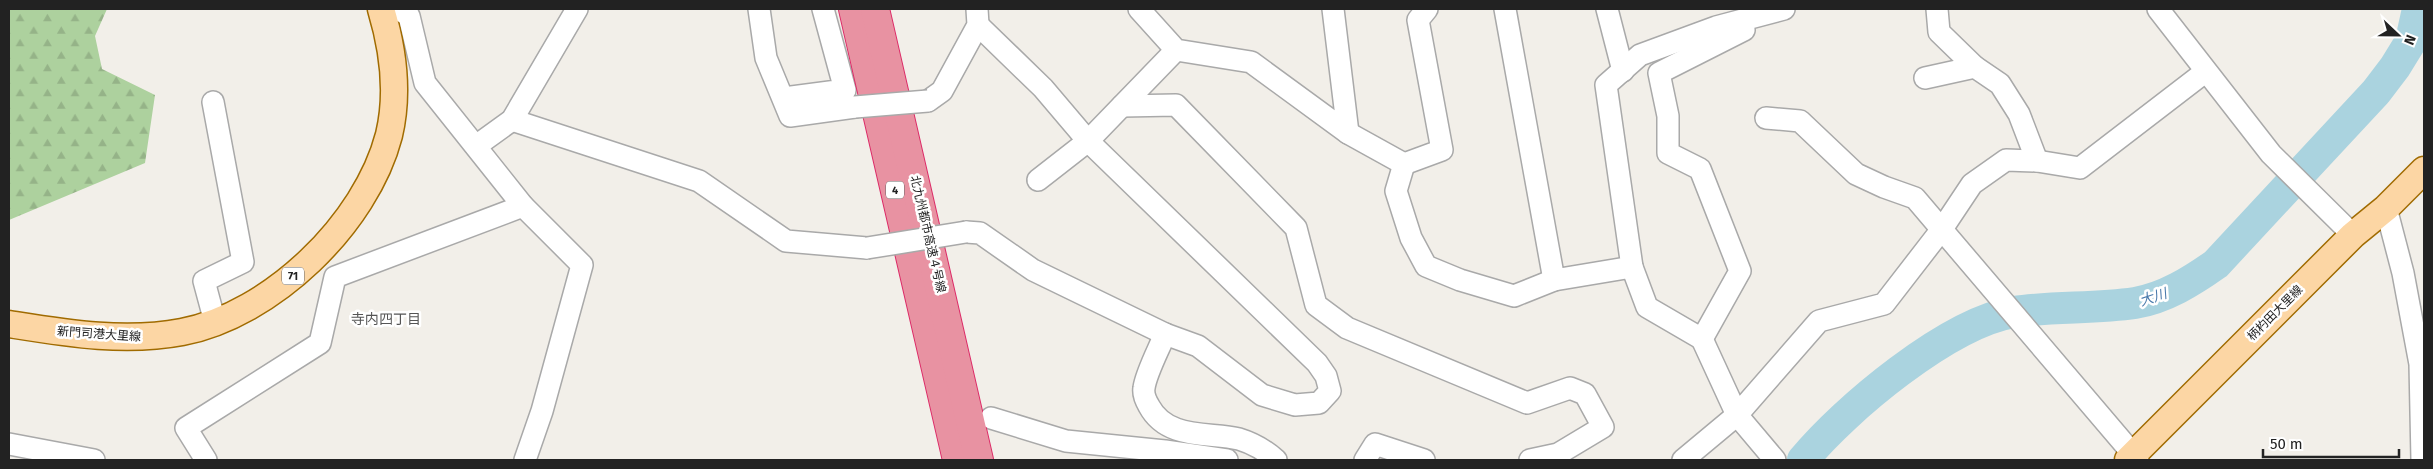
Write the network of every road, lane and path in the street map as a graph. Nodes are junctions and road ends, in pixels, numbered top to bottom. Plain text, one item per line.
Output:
1 (381, 9) edge
2 (398, 9) edge
3 (577, 9) edge
4 (759, 9) edge
5 (823, 9) edge
6 (853, 9) edge
7 (875, 9) edge
8 (1139, 9) edge
9 (1333, 9) edge
10 (1427, 9) edge
11 (1505, 9) edge
12 (1607, 9) edge
13 (1783, 9) edge
14 (1938, 9) edge
15 (2158, 9) edge
16 (978, 17) edge
17 (1176, 50) junction
18 (1975, 67) junction
19 (1623, 70) junction
20 (2205, 72) junction
21 (1925, 78) dead end
22 (784, 98) junction
23 (213, 102) dead end
24 (1122, 106) junction
25 (1766, 118) dead end
26 (512, 120) junction
27 (1348, 132) junction
28 (1088, 141) junction
29 (476, 146) junction
30 (2037, 161) junction
31 (1404, 164) junction
32 (2424, 170) edge
33 (1038, 180) dead end
34 (523, 206) junction
35 (2386, 208) junction
36 (1942, 229) junction
37 (2353, 235) junction
38 (1632, 267) junction
39 (1554, 280) junction
40 (215, 322) junction
41 (9, 324) edge
42 (1165, 334) junction
43 (1702, 339) junction
44 (948, 370) junction
45 (2422, 375) edge
46 (1738, 415) junction
47 (990, 418) dead end
48 (9, 444) edge
49 (1069, 451) edge
50 (1770, 458) edge
51 (2133, 459) edge
52 (94, 460) edge
53 (206, 460) edge
54 (524, 460) edge
55 (957, 460) edge
56 (980, 460) edge
57 (1227, 460) edge
58 (1276, 460) edge
59 (1365, 460) edge
60 (1424, 460) edge
61 (1530, 460) edge
62 (1683, 460) edge
63 (2422, 460) edge

1 - 40 main road, 新門司港大里線 / 71
2 - 29 street
3 - 26 street
4 - 22 street
5 - 22 street
6 - 44 highway, 北九州都市高速４号線 / 4
7 - 44 highway, 北九州都市高速４号線 / 4
8 - 17 street
9 - 27 street
10 - 31 street
11 - 39 street
12 - 19 street
13 - 19 street
13 - 43 street
14 - 18 street
15 - 20 street
16 - 22 street, bridge
16 - 28 street
17 - 24 street
17 - 27 street
18 - 21 street
18 - 30 street
19 - 38 street
20 - 30 street
20 - 37 street
23 - 40 street
24 - 28 street
24 - 61 street
25 - 36 street
26 - 29 street
26 - 42 street, bridge
27 - 31 street
28 - 33 street
28 - 42 street
29 - 34 street
30 - 36 street
31 - 39 street
32 - 35 main road, 柄杓田大里線
34 - 53 street
34 - 54 street
35 - 37 main road, 柄杓田大里線
35 - 45 street
36 - 46 street
36 - 51 street
37 - 51 main road, 柄杓田大里線
38 - 39 street
38 - 43 street
40 - 41 main road, 新門司港大里線 / 71
42 - 58 street
43 - 46 street
44 - 55 highway, 北九州都市高速４号線 / 4
44 - 56 highway, 北九州都市高速４号線 / 4
45 - 63 street
46 - 50 street
46 - 62 street
47 - 49 street
48 - 52 street
49 - 57 street
59 - 60 street

